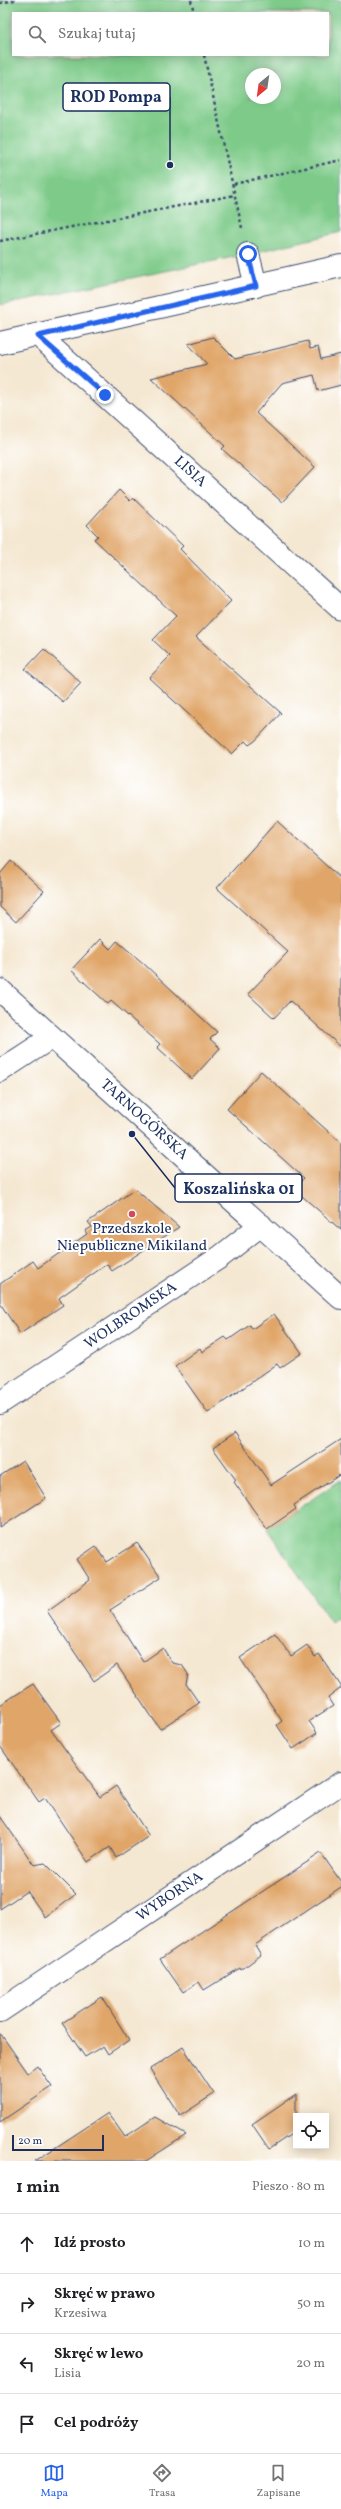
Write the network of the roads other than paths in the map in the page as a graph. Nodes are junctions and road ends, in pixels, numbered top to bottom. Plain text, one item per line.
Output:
1 (248, 254) road end
2 (341, 266) edge
3 (256, 286) junction
4 (38, 336) junction
5 (0, 343) edge
6 (341, 609) edge
7 (0, 990) edge
8 (52, 1037) junction
9 (0, 1071) edge
10 (260, 1225) junction
11 (341, 1298) edge
12 (0, 1403) edge
13 (341, 1783) edge
14 (0, 2011) edge

1 - 3 street
2 - 3 street
3 - 4 street
4 - 5 street
4 - 6 street, LISIA
7 - 8 street, TARNOGÓRSKA
8 - 9 street
8 - 10 street, TARNOGÓRSKA
10 - 11 street, TARNOGÓRSKA
10 - 12 street, WOLBROMSKA
13 - 14 street, WYBORNA

